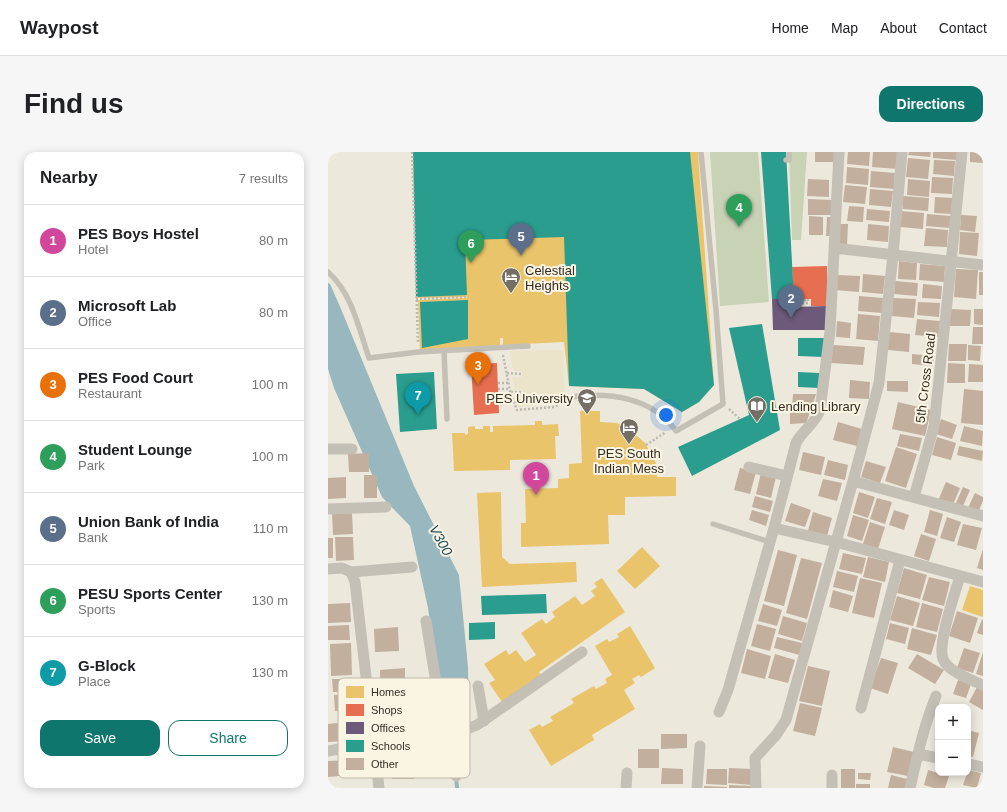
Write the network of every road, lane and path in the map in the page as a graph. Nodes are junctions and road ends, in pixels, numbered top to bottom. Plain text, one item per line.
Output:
1 (412, 152) edge
2 (701, 152) edge
3 (789, 152) edge
4 (839, 152) edge
5 (902, 152) edge
6 (962, 152) edge
7 (786, 160) dead end
8 (834, 248) junction
9 (893, 255) junction
10 (952, 260) junction
11 (983, 265) edge
12 (328, 272) edge
13 (467, 297) dead end
14 (416, 299) junction
15 (790, 300) dead end
16 (794, 304) dead end
17 (528, 346) dead end
18 (502, 348) junction
19 (444, 351) junction
20 (418, 352) junction
21 (507, 373) junction
22 (522, 374) dead end
23 (498, 383) dead end
24 (509, 383) junction
25 (498, 389) dead end
26 (510, 389) junction
27 (511, 392) junction
28 (523, 392) dead end
29 (571, 397) joint
30 (723, 404) junction
31 (447, 419) dead end
32 (740, 419) dead end
33 (674, 427) junction
34 (646, 445) dead end
35 (352, 449) dead end
36 (328, 450) edge
37 (749, 467) dead end
38 (787, 476) junction
39 (853, 481) junction
40 (914, 497) junction
41 (386, 507) dead end
42 (328, 509) edge
43 (983, 516) edge
44 (713, 524) dead end
45 (774, 528) junction
46 (770, 542) junction
47 (836, 542) junction
48 (900, 560) junction
49 (412, 567) dead end
50 (328, 569) edge
51 (351, 572) junction
52 (960, 576) junction
53 (983, 582) edge
54 (426, 621) dead end
55 (582, 652) dead end
56 (366, 678) edge
57 (435, 678) edge
58 (983, 685) edge
59 (478, 686) dead end
60 (936, 696) dead end
61 (861, 708) dead end
62 (719, 712) dead end
63 (480, 723) junction
64 (470, 727) edge
65 (700, 746) dead end
66 (338, 749) edge
67 (328, 751) edge
68 (918, 754) junction
69 (935, 757) edge
70 (971, 765) edge
71 (983, 767) edge
72 (627, 773) dead end
73 (832, 775) dead end
74 (378, 778) edge
75 (379, 788) edge
76 (626, 788) edge
77 (697, 788) edge
78 (756, 788) edge
79 (832, 788) edge
80 (910, 788) edge

1 - 14 path
2 - 30 lane
3 - 7 lane
4 - 8 street
5 - 9 street
6 - 10 street, 5th Cross Road
8 - 9 street
8 - 38 street
9 - 10 street
9 - 39 street
10 - 11 street
10 - 40 street, 5th Cross Road
12 - 20 lane
13 - 14 path
14 - 20 path
15 - 16 path
17 - 18 lane
18 - 19 lane
18 - 21 path
19 - 20 lane
19 - 31 lane
21 - 22 path
21 - 24 path
23 - 24 path
24 - 26 path
25 - 26 path
26 - 27 path
27 - 28 path
27 - 29 path
29 - 33 lane
30 - 32 path
30 - 33 lane
33 - 34 path
35 - 36 street
37 - 38 street
38 - 45 street
39 - 40 street
39 - 47 street
40 - 43 street
41 - 42 street
44 - 46 lane
45 - 46 street
45 - 47 street
46 - 62 street
47 - 48 street
47 - 78 street
48 - 52 street
48 - 61 street
49 - 51 street
50 - 51 street
51 - 56 street
52 - 53 street
52 - 58 street
54 - 57 street
55 - 63 street
59 - 63 street
60 - 68 street
63 - 64 street
65 - 77 street
66 - 67 street
68 - 69 street
68 - 80 street
70 - 71 street
72 - 76 street
73 - 79 street
74 - 75 street

